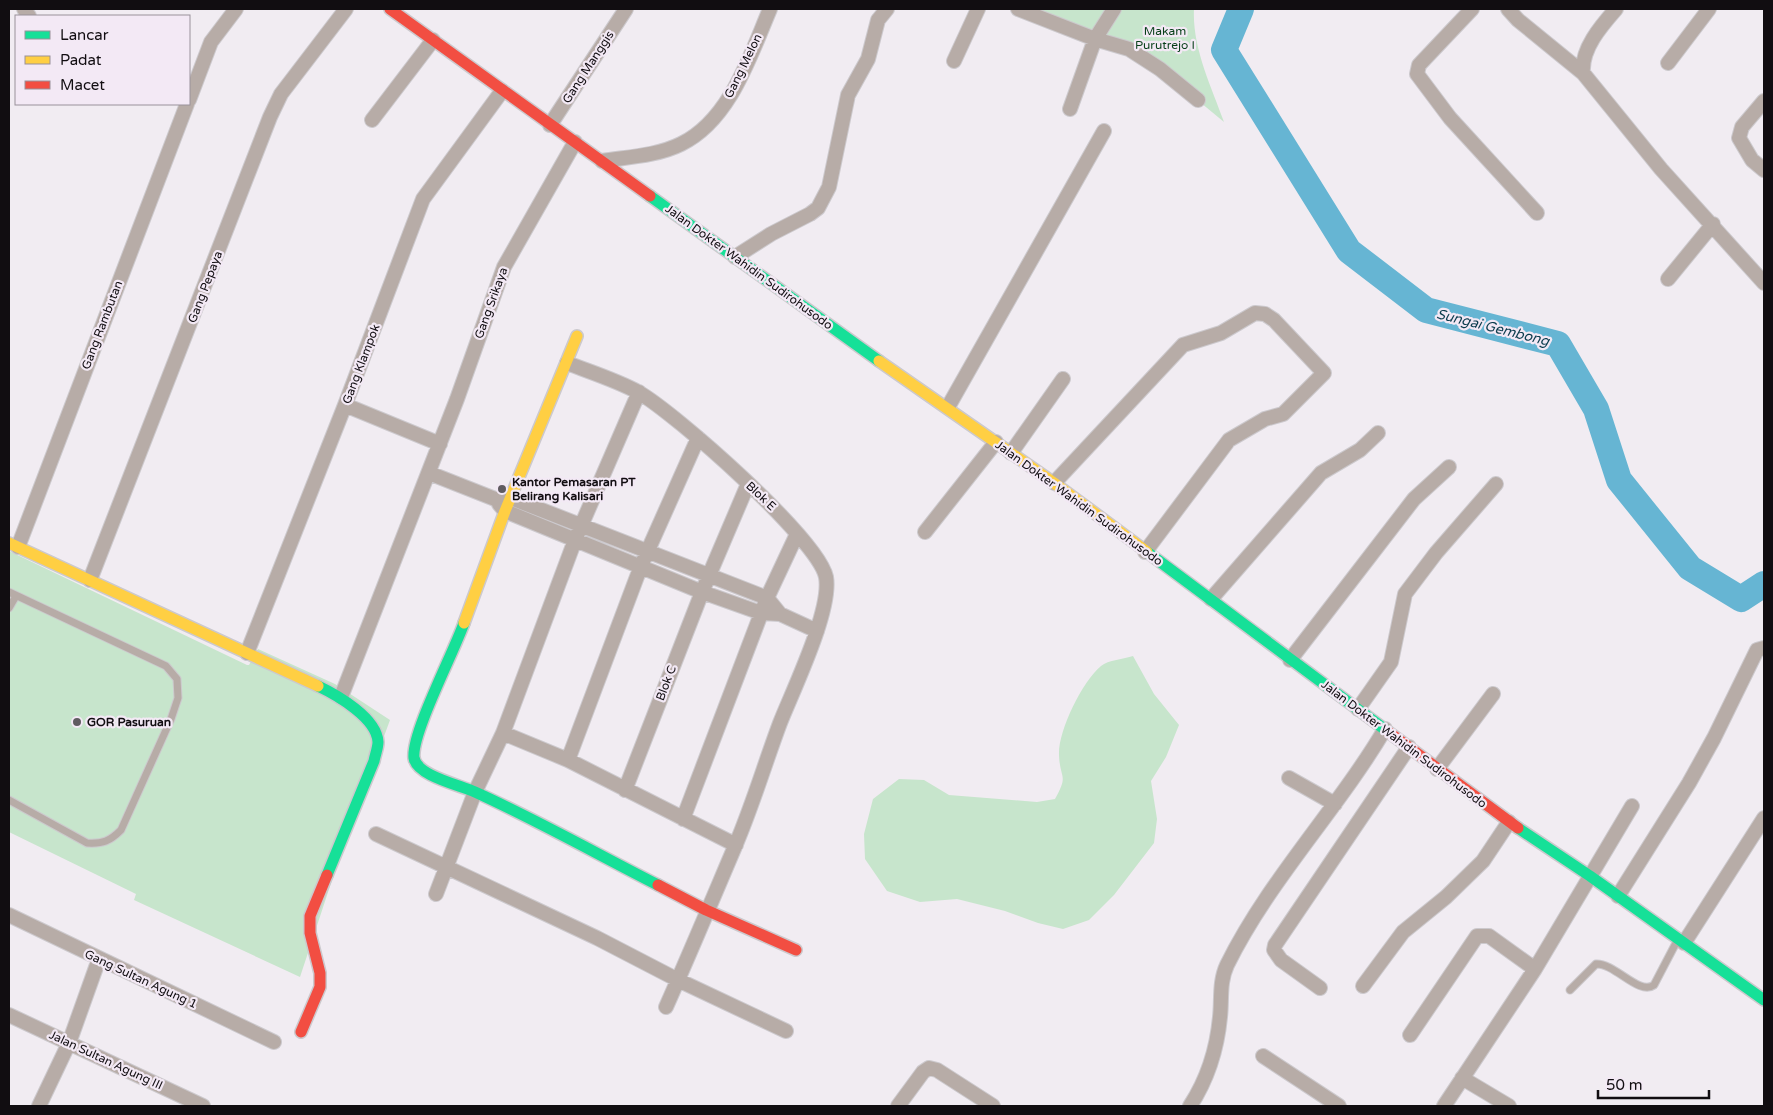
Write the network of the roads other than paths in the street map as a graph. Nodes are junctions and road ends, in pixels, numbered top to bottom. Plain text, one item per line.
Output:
1 (236, 9) edge
2 (346, 9) edge
3 (390, 9) edge
4 (626, 9) edge
5 (770, 9) edge
6 (887, 9) edge
7 (978, 9) edge
8 (1018, 9) edge
9 (1114, 9) edge
10 (1472, 9) edge
11 (1508, 9) edge
12 (1616, 9) edge
13 (1709, 9) edge
14 (1095, 39) junction
15 (433, 40) junction
16 (954, 62) dead end
17 (1668, 63) dead end
18 (1583, 73) junction
19 (502, 91) junction
20 (190, 98) edge
21 (1198, 100) dead end
22 (1764, 101) edge
23 (187, 105) edge
24 (1070, 108) dead end
25 (372, 120) dead end
26 (550, 125) junction
27 (1104, 131) dead end
28 (575, 142) junction
29 (602, 161) junction
30 (1764, 170) edge
31 (1538, 213) dead end
32 (1713, 224) junction
33 (736, 257) junction
34 (1668, 279) dead end
35 (1764, 284) edge
36 (577, 336) dead end
37 (567, 363) junction
38 (1063, 379) dead end
39 (639, 392) junction
40 (346, 405) junction
41 (948, 407) junction
42 (1378, 433) dead end
43 (698, 438) junction
44 (996, 442) junction
45 (440, 444) junction
46 (1011, 452) junction
47 (1449, 467) dead end
48 (429, 474) junction
49 (1054, 483) junction
50 (748, 484) junction
51 (1496, 484) dead end
52 (511, 498) junction
53 (495, 499) junction
54 (505, 511) junction
55 (583, 525) junction
56 (925, 532) dead end
57 (797, 534) junction
58 (18, 540) edge
59 (575, 540) junction
60 (647, 552) junction
61 (1145, 552) junction
62 (641, 566) junction
63 (93, 573) junction
64 (708, 577) junction
65 (9, 592) edge
66 (702, 592) junction
67 (16, 596) junction
68 (767, 598) junction
69 (1211, 600) junction
70 (9, 608) edge
71 (761, 614) junction
72 (780, 614) junction
73 (817, 631) junction
74 (250, 647) junction
75 (1764, 648) edge
76 (1290, 660) junction
77 (344, 689) junction
78 (1492, 694) dead end
79 (1358, 709) junction
80 (1385, 729) junction
81 (503, 733) junction
82 (1409, 747) junction
83 (568, 760) junction
84 (1437, 769) junction
85 (1289, 778) dead end
86 (625, 790) junction
87 (475, 792) junction
88 (9, 800) edge
89 (1335, 804) junction
90 (1632, 806) dead end
91 (1764, 818) edge
92 (683, 819) junction
93 (1509, 822) junction
94 (376, 834) dead end
95 (736, 845) junction
96 (447, 868) junction
97 (1590, 876) junction
98 (436, 894) dead end
99 (1618, 896) junction
100 (706, 910) junction
101 (9, 915) edge
102 (1681, 941) junction
103 (796, 950) dead end
104 (99, 959) junction
105 (1535, 969) junction
106 (678, 980) junction
107 (1364, 986) dead end
108 (1320, 988) dead end
109 (1570, 990) dead end
110 (1764, 1000) edge
111 (666, 1007) dead end
112 (9, 1015) edge
113 (786, 1031) dead end
114 (301, 1032) dead end
115 (1410, 1035) dead end
116 (274, 1042) dead end
117 (68, 1043) junction
118 (1263, 1056) dead end
119 (1462, 1078) junction
120 (38, 1106) edge
121 (203, 1106) edge
122 (898, 1106) edge
123 (993, 1106) edge
124 (1190, 1106) edge
125 (1339, 1106) edge
126 (1444, 1106) edge
127 (1509, 1106) edge

1 - 20 street
2 - 63 street, Gang Pepaya
3 - 15 main road, Jalan Dokter Wahidin Sudirohusodo
4 - 26 street, Gang Manggis
5 - 29 street, Gang Melon
6 - 33 street
7 - 16 street
8 - 14 street
9 - 14 street
10 - 31 street
11 - 18 street
12 - 18 street
13 - 17 street
14 - 21 street
14 - 24 street
15 - 19 main road, Jalan Dokter Wahidin Sudirohusodo
15 - 25 street
18 - 32 street
19 - 26 main road, Jalan Dokter Wahidin Sudirohusodo
19 - 40 street, Gang Klampok
22 - 30 street
23 - 58 street, Gang Rambutan
26 - 28 main road, Jalan Dokter Wahidin Sudirohusodo
27 - 41 street
28 - 29 main road, Jalan Dokter Wahidin Sudirohusodo
28 - 45 street, Gang Srikaya
29 - 33 main road, Jalan Dokter Wahidin Sudirohusodo
32 - 34 street
32 - 35 street
33 - 41 main road, Jalan Dokter Wahidin Sudirohusodo
36 - 37 main road
37 - 39 street, Blok E
37 - 52 main road
38 - 46 street
39 - 43 street, Blok E
39 - 55 street
40 - 45 street
40 - 74 street, Gang Klampok
41 - 44 main road, Jalan Dokter Wahidin Sudirohusodo
42 - 69 street
43 - 50 street, Blok E
43 - 60 street
44 - 46 main road, Jalan Dokter Wahidin Sudirohusodo
44 - 56 street
45 - 48 street, Gang Srikaya
46 - 49 main road, Jalan Dokter Wahidin Sudirohusodo
47 - 76 street
48 - 53 street
48 - 77 street, Gang Srikaya
49 - 61 main road, Jalan Dokter Wahidin Sudirohusodo
49 - 61 street
50 - 57 street, Blok E
50 - 64 street, Blok C
51 - 79 street
52 - 53 street
52 - 54 main road
52 - 55 street
53 - 54 street
54 - 59 street
54 - 87 main road
55 - 59 street
55 - 60 street
57 - 68 street
57 - 73 street, Blok E
58 - 63 main road
59 - 62 street
59 - 81 street
60 - 62 street
60 - 64 street
61 - 69 main road, Jalan Dokter Wahidin Sudirohusodo
62 - 66 street
62 - 83 street
63 - 74 main road
64 - 66 street, Blok C
64 - 68 street
65 - 67 lane
66 - 71 street
66 - 86 street, Blok C
67 - 70 lane
67 - 88 lane
68 - 71 street
68 - 72 street
69 - 76 main road, Jalan Dokter Wahidin Sudirohusodo
71 - 72 street
71 - 92 street
72 - 73 street
73 - 95 street, Blok E
74 - 77 main road
75 - 99 street
76 - 79 main road, Jalan Dokter Wahidin Sudirohusodo
77 - 114 main road
78 - 84 street
79 - 80 main road, Jalan Dokter Wahidin Sudirohusodo
80 - 82 main road, Jalan Dokter Wahidin Sudirohusodo
80 - 89 street
81 - 83 street
81 - 87 street
82 - 84 main road, Jalan Dokter Wahidin Sudirohusodo
82 - 108 street
83 - 86 street
84 - 93 main road, Jalan Dokter Wahidin Sudirohusodo
85 - 89 street
86 - 92 street
87 - 96 street
87 - 100 main road
89 - 124 street
90 - 97 street
91 - 102 street
92 - 95 street
93 - 97 main road, Jalan Dokter Wahidin Sudirohusodo
93 - 107 street
94 - 96 street
95 - 100 street, Blok E
96 - 98 street
96 - 106 street
97 - 99 main road, Jalan Dokter Wahidin Sudirohusodo
97 - 105 street
99 - 102 main road, Jalan Dokter Wahidin Sudirohusodo
100 - 103 main road
100 - 106 street, Blok E
101 - 104 street, Gang Sultan Agung 1
102 - 109 lane
102 - 110 main road, Jalan Dokter Wahidin Sudirohusodo
104 - 116 street, Gang Sultan Agung 1
104 - 117 street
105 - 115 street
105 - 119 street
106 - 111 street, Blok E
106 - 113 street
112 - 117 street, Jalan Sultan Agung III
117 - 120 street
117 - 121 street, Jalan Sultan Agung III
118 - 125 street
119 - 126 street
119 - 127 street
122 - 123 street

